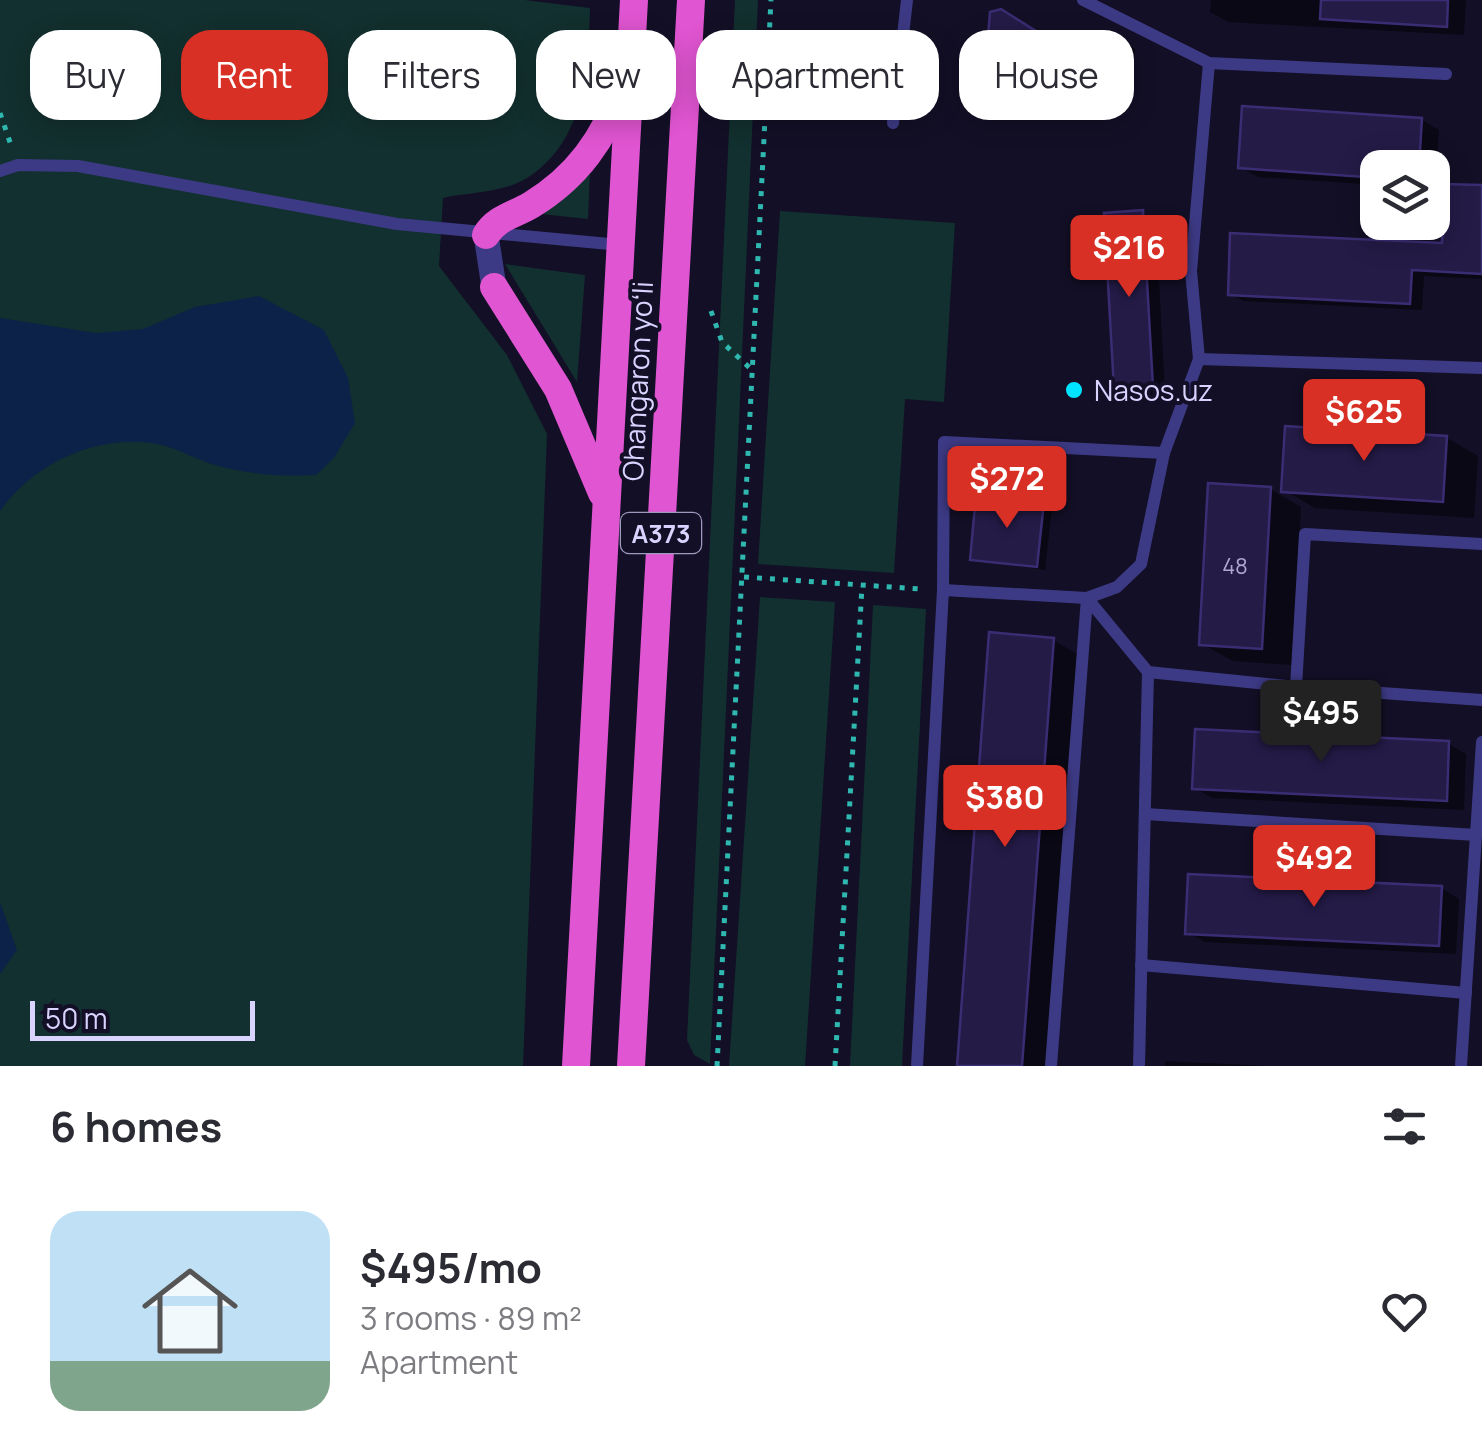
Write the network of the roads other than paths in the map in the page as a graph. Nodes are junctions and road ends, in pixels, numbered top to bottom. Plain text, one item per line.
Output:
1 (634, 0) edge
2 (691, 0) edge
3 (907, 0) edge
4 (1083, 0) edge
5 (632, 30) edge
6 (1209, 63) junction
7 (1446, 74) dead end
8 (609, 120) edge
9 (627, 120) edge
10 (894, 123) dead end
11 (0, 172) edge
12 (486, 235) junction
13 (620, 246) junction
14 (494, 287) joint
15 (1199, 359) junction
16 (1482, 368) edge
17 (1164, 453) junction
18 (606, 506) junction
19 (1482, 544) edge
20 (943, 590) junction
21 (1087, 598) junction
22 (1148, 672) junction
23 (1296, 687) junction
24 (1482, 700) edge
25 (1482, 742) edge
26 (1145, 814) junction
27 (1476, 835) junction
28 (1476, 928) edge
29 (1141, 966) junction
30 (1466, 993) junction
31 (576, 1066) edge
32 (631, 1066) edge
33 (917, 1066) edge
34 (1051, 1066) edge
35 (1139, 1066) edge
36 (1461, 1066) edge

1 - 5 highway, Ohangaron yoʻli / A373
2 - 32 highway, Ohangaron yoʻli / A373
3 - 10 lane
4 - 6 lane
6 - 7 lane
6 - 15 lane
8 - 12 highway
9 - 13 highway, Ohangaron yoʻli / A373
11 - 12 lane
12 - 13 lane
12 - 14 street
13 - 18 highway, Ohangaron yoʻli / A373
14 - 18 highway
15 - 16 lane
15 - 17 lane
17 - 20 lane
17 - 21 lane
18 - 31 highway, Ohangaron yoʻli / A373
19 - 23 lane
20 - 21 lane
20 - 33 lane
21 - 22 lane
21 - 34 lane
22 - 23 lane
22 - 26 lane
23 - 24 lane
25 - 27 lane
26 - 27 lane
26 - 29 lane
27 - 28 lane
28 - 30 lane
29 - 30 lane
29 - 35 lane
30 - 36 lane

